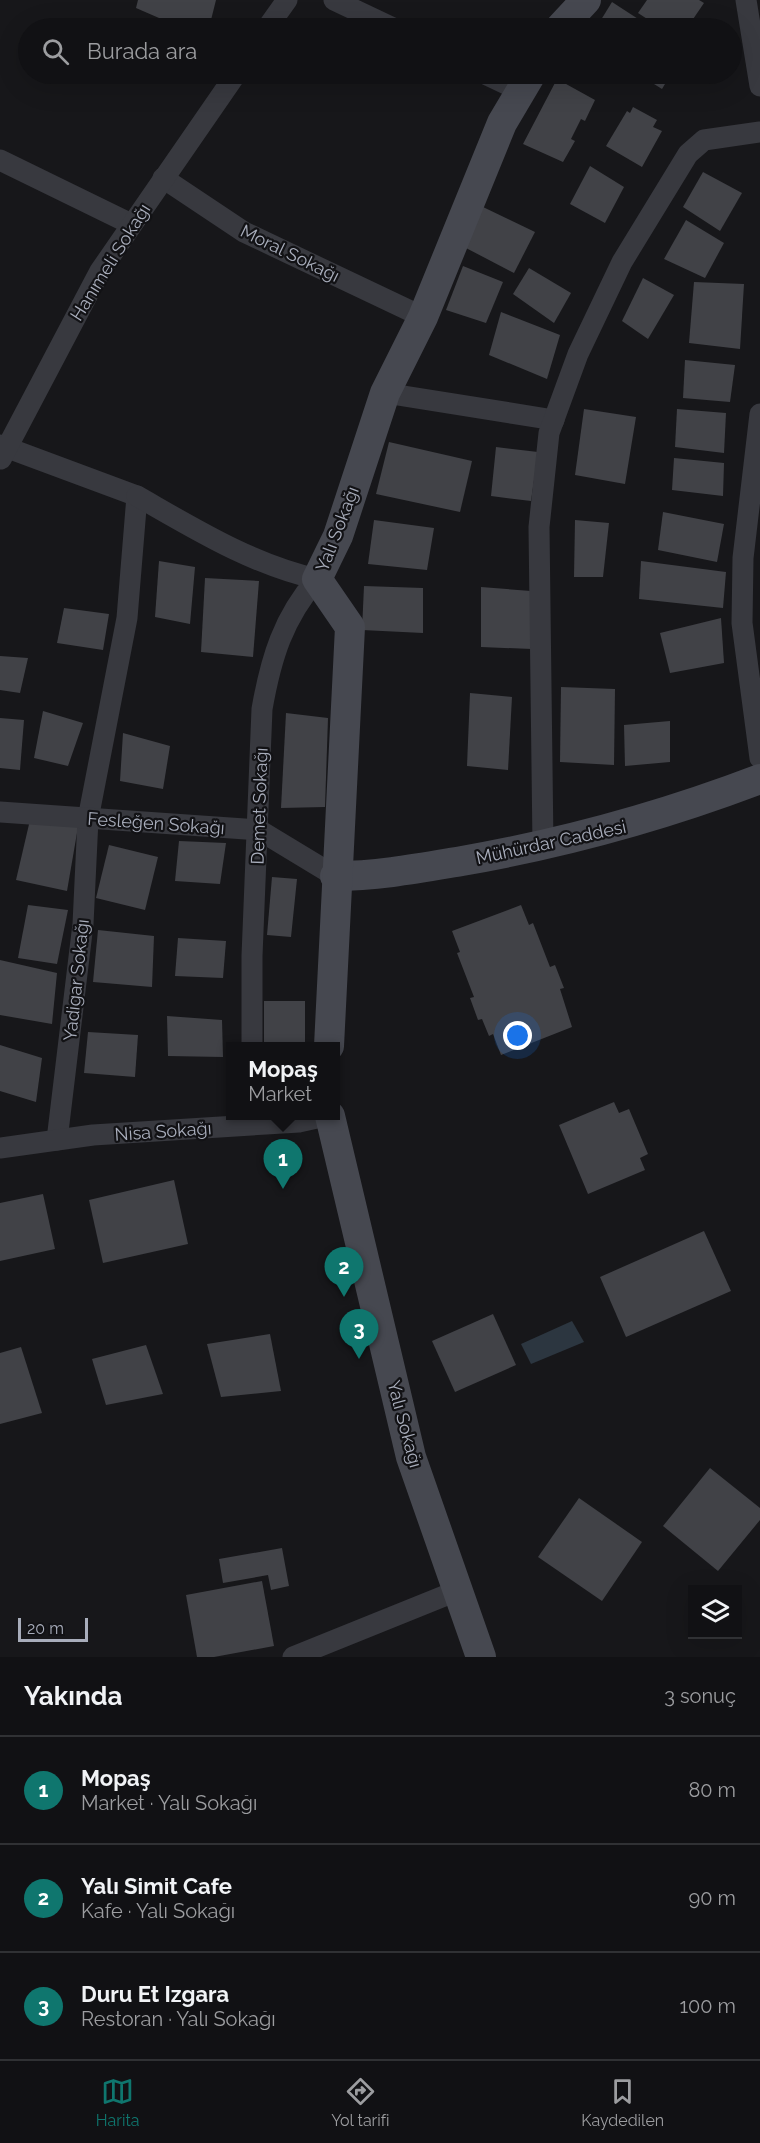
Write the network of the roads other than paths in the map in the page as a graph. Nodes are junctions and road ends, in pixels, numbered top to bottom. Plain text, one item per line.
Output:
1 (286, 0) edge
2 (334, 0) edge
3 (586, 0) edge
4 (746, 0) edge
5 (274, 18) edge
6 (372, 18) edge
7 (569, 18) edge
8 (229, 84) edge
9 (525, 84) edge
10 (760, 86) edge
11 (760, 132) edge
12 (0, 160) edge
13 (164, 178) junction
14 (131, 224) junction
15 (423, 317) junction
16 (384, 393) junction
17 (760, 414) edge
18 (554, 420) junction
19 (2, 451) edge
20 (137, 495) junction
21 (317, 579) junction
22 (760, 758) edge
23 (760, 779) edge
24 (0, 812) edge
25 (88, 819) junction
26 (259, 830) junction
27 (543, 846) junction
28 (335, 876) junction
29 (252, 1042) edge
30 (329, 1042) edge
31 (252, 1120) edge
32 (309, 1120) edge
33 (329, 1120) edge
34 (57, 1140) junction
35 (0, 1148) edge
36 (459, 1590) junction
37 (293, 1657) edge
38 (481, 1657) edge

1 - 5 street
2 - 6 street
3 - 7 street
4 - 10 street
8 - 13 street, Hanımeli Sokağı
9 - 15 street, Yalı Sokağı
11 - 18 street
12 - 14 street
13 - 14 street, Hanımeli Sokağı
13 - 15 street, Moral Sokağı
14 - 19 street, Hanımeli Sokağı
15 - 16 street, Yalı Sokağı
16 - 18 street
16 - 21 street, Yalı Sokağı
17 - 22 street
18 - 27 street
19 - 20 street
20 - 21 street
20 - 25 street, Yadigar Sokağı
21 - 26 street, Demet Sokağı
21 - 28 street, Yalı Sokağı
23 - 27 street, Mühürdar Caddesi
24 - 25 street, Fesleğen Sokağı
25 - 26 street, Fesleğen Sokağı
25 - 34 street, Yadigar Sokağı
26 - 28 street, Fesleğen Sokağı
26 - 29 street, Demet Sokağı
27 - 28 street, Mühürdar Caddesi
28 - 30 street, Yalı Sokağı
31 - 32 street, Nisa Sokağı
31 - 34 street, Nisa Sokağı
33 - 36 street, Yalı Sokağı
34 - 35 street, Nisa Sokağı
36 - 37 street
36 - 38 street, Yalı Sokağı

